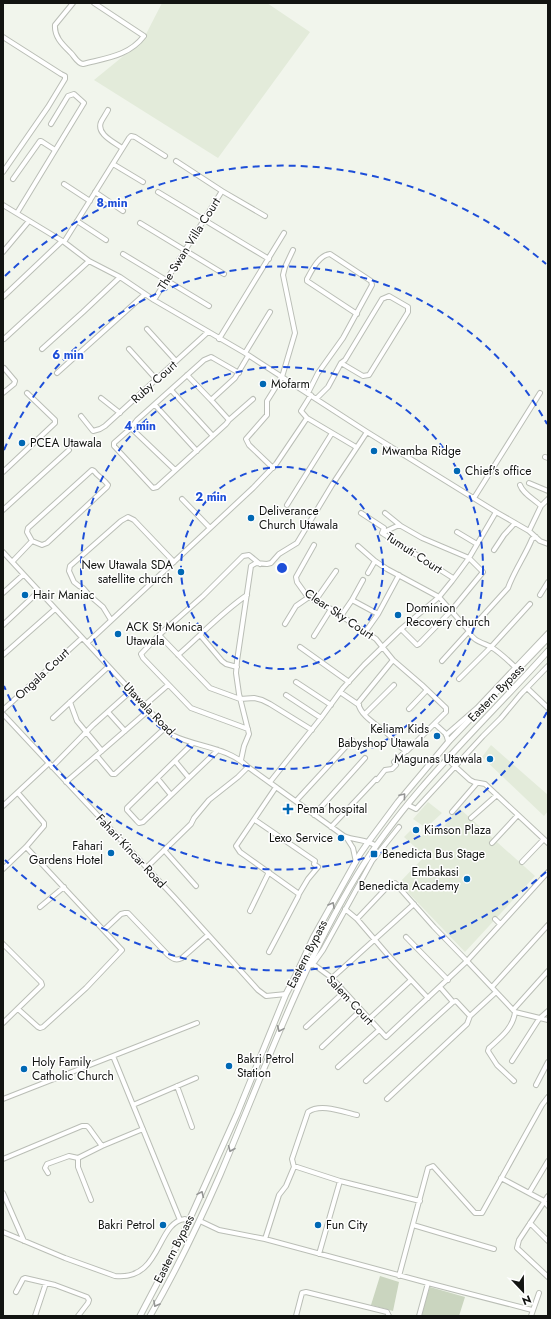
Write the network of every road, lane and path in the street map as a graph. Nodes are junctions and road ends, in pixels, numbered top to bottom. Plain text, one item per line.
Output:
1 (73, 3) edge
2 (94, 3) edge
3 (3, 37) edge
4 (108, 110) dead end
5 (51, 124) dead end
6 (122, 148) junction
7 (55, 150) junction
8 (165, 156) dead end
9 (176, 161) dead end
10 (113, 164) junction
11 (3, 172) edge
12 (13, 179) dead end
13 (143, 182) dead end
14 (64, 184) dead end
15 (222, 191) junction
16 (95, 192) junction
17 (158, 192) dead end
18 (90, 201) junction
19 (3, 205) edge
20 (123, 211) dead end
21 (17, 213) junction
22 (265, 216) dead end
23 (204, 220) junction
24 (29, 221) junction
25 (77, 221) junction
26 (140, 223) dead end
27 (284, 233) dead end
28 (106, 240) dead end
29 (63, 242) junction
30 (185, 250) junction
31 (293, 250) dead end
32 (3, 252) edge
33 (123, 254) dead end
34 (269, 259) junction
35 (89, 261) junction
36 (224, 274) dead end
37 (120, 277) junction
38 (166, 281) junction
39 (145, 294) junction
40 (3, 296) edge
41 (154, 300) junction
42 (209, 306) dead end
43 (270, 312) dead end
44 (357, 314) junction
45 (147, 329) dead end
46 (208, 332) junction
47 (4, 339) dead end
48 (219, 339) junction
49 (42, 349) dead end
50 (129, 349) dead end
51 (244, 353) junction
52 (248, 356) junction
53 (176, 361) junction
54 (341, 363) junction
55 (4, 368) edge
56 (239, 373) junction
57 (57, 374) dead end
58 (187, 375) junction
59 (282, 377) junction
60 (156, 379) junction
61 (171, 390) junction
62 (3, 393) edge
63 (27, 393) dead end
64 (540, 393) dead end
65 (310, 394) junction
66 (101, 398) dead end
67 (253, 399) dead end
68 (316, 399) junction
69 (211, 400) junction
70 (154, 404) junction
71 (120, 413) junction
72 (81, 416) dead end
73 (307, 418) junction
74 (229, 420) junction
75 (131, 428) junction
76 (367, 432) junction
77 (332, 433) junction
78 (213, 436) junction
79 (356, 447) junction
80 (69, 450) dead end
81 (197, 451) junction
82 (273, 468) junction
83 (175, 470) junction
84 (3, 472) edge
85 (529, 483) dead end
86 (520, 485) dead end
87 (548, 491) edge
88 (474, 498) junction
89 (182, 499) dead end
90 (548, 499) edge
91 (287, 505) dead end
92 (541, 506) junction
93 (3, 510) edge
94 (496, 512) junction
95 (361, 513) dead end
96 (385, 513) dead end
97 (515, 523) junction
98 (401, 526) junction
99 (210, 528) junction
100 (529, 531) junction
101 (457, 532) dead end
102 (382, 533) junction
103 (536, 537) junction
104 (32, 542) junction
105 (477, 544) junction
106 (548, 544) edge
107 (314, 545) dead end
108 (358, 546) dead end
109 (494, 550) dead end
110 (3, 552) edge
111 (469, 558) junction
112 (13, 561) junction
113 (375, 561) junction
114 (174, 562) junction
115 (261, 564) junction
116 (336, 571) dead end
117 (368, 573) dead end
118 (23, 575) junction
119 (399, 575) junction
120 (453, 578) junction
121 (363, 580) dead end
122 (548, 582) edge
123 (39, 591) junction
124 (3, 593) edge
125 (247, 595) junction
126 (540, 595) dead end
127 (309, 597) junction
128 (439, 597) junction
129 (352, 600) junction
130 (315, 601) junction
131 (530, 604) dead end
132 (55, 609) junction
133 (331, 609) junction
134 (451, 610) junction
135 (378, 614) junction
136 (341, 616) junction
137 (111, 620) junction
138 (285, 624) dead end
139 (3, 625) edge
140 (401, 629) junction
141 (366, 631) junction
142 (469, 631) junction
143 (548, 632) edge
144 (159, 635) junction
145 (201, 636) junction
146 (314, 636) dead end
147 (82, 638) junction
148 (548, 638) edge
149 (86, 643) junction
150 (383, 646) junction
151 (300, 647) dead end
152 (491, 647) junction
153 (548, 651) edge
154 (178, 655) junction
155 (3, 656) edge
156 (393, 660) junction
157 (442, 661) dead end
158 (548, 666) edge
159 (108, 667) junction
160 (237, 668) junction
161 (516, 669) junction
162 (459, 679) dead end
163 (296, 682) dead end
164 (349, 682) junction
165 (168, 685) junction
166 (394, 685) dead end
167 (515, 688) junction
168 (527, 688) junction
169 (427, 690) junction
170 (131, 691) junction
171 (340, 692) junction
172 (521, 694) junction
173 (286, 695) dead end
174 (240, 699) junction
175 (70, 702) junction
176 (145, 705) junction
177 (331, 705) junction
178 (359, 706) junction
179 (548, 708) edge
180 (409, 709) dead end
181 (3, 710) edge
182 (149, 710) junction
183 (108, 712) junction
184 (3, 714) edge
185 (365, 714) junction
186 (53, 718) dead end
187 (321, 718) junction
188 (435, 724) junction
189 (165, 728) junction
190 (461, 728) junction
191 (248, 730) junction
192 (312, 730) junction
193 (125, 731) junction
194 (87, 732) junction
195 (446, 735) junction
196 (468, 736) junction
197 (352, 740) dead end
198 (450, 740) junction
199 (193, 743) junction
200 (218, 750) junction
201 (102, 751) junction
202 (406, 751) junction
203 (97, 756) junction
204 (364, 758) dead end
205 (447, 759) junction
206 (241, 760) junction
207 (175, 761) junction
208 (48, 763) junction
209 (455, 766) junction
210 (52, 767) junction
211 (248, 767) junction
212 (189, 778) junction
213 (158, 779) junction
214 (66, 782) junction
215 (270, 782) junction
216 (477, 783) junction
217 (276, 787) junction
218 (18, 793) junction
219 (171, 795) junction
220 (497, 795) junction
221 (296, 801) junction
222 (408, 805) junction
223 (3, 806) edge
224 (452, 812) dead end
225 (314, 815) junction
226 (518, 815) junction
227 (471, 818) dead end
228 (255, 820) junction
229 (331, 827) junction
230 (399, 827) dead end
231 (346, 837) junction
232 (543, 840) junction
233 (369, 841) junction
234 (492, 843) dead end
235 (548, 843) edge
236 (376, 846) junction
237 (26, 847) junction
238 (164, 850) junction
239 (356, 862) junction
240 (522, 862) dead end
241 (146, 868) junction
242 (3, 869) edge
243 (269, 872) junction
244 (548, 872) edge
245 (196, 886) dead end
246 (64, 887) junction
247 (299, 894) junction
248 (414, 904) junction
249 (40, 907) dead end
250 (345, 909) junction
251 (250, 911) dead end
252 (357, 919) junction
253 (495, 919) dead end
254 (330, 922) junction
255 (337, 924) junction
256 (500, 924) junction
257 (548, 925) edge
258 (104, 930) junction
259 (208, 935) junction
260 (406, 937) dead end
261 (376, 940) junction
262 (3, 944) edge
263 (269, 952) dead end
264 (467, 961) junction
265 (311, 965) junction
266 (548, 972) edge
267 (332, 978) junction
268 (411, 980) junction
269 (448, 980) junction
270 (490, 985) junction
271 (440, 987) junction
272 (344, 992) junction
273 (496, 992) junction
274 (286, 994) junction
275 (428, 998) junction
276 (453, 1002) junction
277 (280, 1008) junction
278 (18, 1009) junction
279 (289, 1011) junction
280 (360, 1011) junction
281 (514, 1011) junction
282 (548, 1011) edge
283 (470, 1016) junction
284 (369, 1019) junction
285 (539, 1019) junction
286 (548, 1020) edge
287 (3, 1023) edge
288 (198, 1023) dead end
289 (306, 1026) dead end
290 (379, 1030) junction
291 (322, 1047) dead end
292 (113, 1056) junction
293 (512, 1061) dead end
294 (548, 1062) edge
295 (338, 1067) dead end
296 (196, 1078) dead end
297 (366, 1081) dead end
298 (514, 1082) dead end
299 (536, 1085) dead end
300 (177, 1086) junction
301 (548, 1097) edge
302 (3, 1099) edge
303 (386, 1099) dead end
304 (133, 1105) junction
305 (357, 1115) dead end
306 (192, 1128) dead end
307 (144, 1129) junction
308 (102, 1146) junction
309 (78, 1158) junction
310 (3, 1159) edge
311 (548, 1161) edge
312 (294, 1168) junction
313 (48, 1172) dead end
314 (502, 1178) junction
315 (340, 1181) junction
316 (3, 1192) edge
317 (529, 1193) junction
318 (548, 1196) edge
319 (91, 1200) dead end
320 (420, 1201) junction
321 (544, 1201) junction
322 (548, 1206) edge
323 (180, 1220) junction
324 (200, 1221) junction
325 (189, 1222) junction
326 (530, 1223) junction
327 (413, 1225) junction
328 (3, 1232) edge
329 (266, 1239) junction
330 (24, 1241) junction
331 (548, 1241) edge
332 (494, 1249) dead end
333 (319, 1254) junction
334 (399, 1276) junction
335 (548, 1277) edge
336 (46, 1283) junction
337 (428, 1283) junction
338 (16, 1292) dead end
339 (539, 1292) dead end
340 (532, 1310) junction
341 (35, 1316) edge
342 (78, 1316) edge
343 (140, 1316) edge
344 (150, 1316) edge
345 (296, 1316) edge
346 (389, 1316) edge
347 (419, 1316) edge
348 (531, 1316) edge

1 - 2 street
3 - 11 street
4 - 6 street
5 - 7 street
6 - 8 street
6 - 10 street
7 - 12 street
7 - 21 street
9 - 15 street
10 - 13 street
10 - 16 street
14 - 18 street
15 - 22 street, The Swan Villa Court
15 - 23 street, The Swan Villa Court
16 - 18 street
16 - 20 street
17 - 23 street
18 - 25 street
19 - 21 street
21 - 24 street
23 - 30 street, The Swan Villa Court
23 - 34 street
24 - 29 street
24 - 32 street
25 - 28 street
25 - 29 street
26 - 30 street
27 - 34 street
29 - 35 street
29 - 40 street
30 - 36 street
30 - 38 street, The Swan Villa Court
31 - 59 street
33 - 38 street
34 - 48 street
35 - 37 street
35 - 47 street
37 - 39 street
37 - 49 street
38 - 41 street, The Swan Villa Court
38 - 42 street
39 - 41 street
39 - 57 street
41 - 46 street
43 - 51 street
44 - 44 street
44 - 65 street
45 - 53 street
46 - 48 street
46 - 53 street, Ruby Court
48 - 51 street
50 - 60 street
51 - 52 street
52 - 56 street
52 - 59 street
53 - 60 street, Ruby Court
54 - 54 street
54 - 68 street
55 - 62 street
56 - 58 street
56 - 69 street
58 - 61 street
58 - 69 street
59 - 65 street
59 - 82 street
60 - 71 street, Ruby Court
61 - 70 street
61 - 78 street
63 - 84 street
64 - 88 street
65 - 68 street
65 - 73 street
66 - 71 street
67 - 74 street
68 - 76 street
69 - 74 street
70 - 75 street
70 - 81 street
71 - 72 street, Ruby Court
73 - 77 street
73 - 82 street
74 - 78 street
75 - 83 street
75 - 83 street
76 - 79 street
76 - 88 street
77 - 79 street
77 - 91 street
78 - 81 street
79 - 115 street
80 - 93 street
81 - 83 street
82 - 99 street
85 - 87 street
86 - 92 street
88 - 94 street
89 - 99 street
90 - 92 street
92 - 100 street
94 - 97 street
94 - 105 street
95 - 102 street, Tumuti Court
96 - 98 street
97 - 100 street
97 - 109 street
98 - 102 street
98 - 111 street
99 - 114 street
100 - 103 street
101 - 105 street
102 - 120 street, Tumuti Court
103 - 106 street
103 - 142 street
104 - 104 street
104 - 112 street
105 - 111 street
107 - 127 street, Clear Sky Court
108 - 113 street
110 - 112 street, Utawala Road
111 - 120 street
111 - 134 street
112 - 118 street, Utawala Road
113 - 117 street
113 - 119 street
114 - 137 street
114 - 137 street
115 - 125 street
115 - 144 street
116 - 130 street
118 - 123 street, Utawala Road
118 - 124 street
119 - 128 street
119 - 135 street
120 - 128 street
121 - 129 street
122 - 126 street
123 - 132 street, Utawala Road
123 - 139 street
125 - 145 street
125 - 160 street
127 - 130 street, Clear Sky Court
127 - 138 street
128 - 134 street
128 - 140 street
129 - 135 street
129 - 136 street
130 - 133 street, Clear Sky Court
131 - 152 street
132 - 147 street, Utawala Road
132 - 155 street
133 - 136 street, Clear Sky Court
133 - 146 street
134 - 140 street
134 - 142 street
135 - 141 street
136 - 141 street, Clear Sky Court
137 - 149 street
140 - 150 street
141 - 150 street, Clear Sky Court
142 - 152 street
142 - 157 street
143 - 161 street
144 - 154 street
144 - 165 street
145 - 154 street
145 - 160 street
147 - 149 street, Utawala Road
147 - 181 street, Ongala Court
148 - 161 main road, Eastern Bypass
149 - 159 street, Utawala Road
150 - 156 street, Clear Sky Court
150 - 164 street
151 - 164 street
152 - 161 street
152 - 162 street
153 - 167 main road, Eastern Bypass
154 - 174 street
156 - 169 street, Clear Sky Court
156 - 178 street
158 - 168 street
159 - 170 street, Utawala Road
159 - 175 street
160 - 174 street
161 - 190 main road, Eastern Bypass
161 - 195 street
163 - 177 street
164 - 171 street
165 - 176 street
165 - 191 street
166 - 185 street
167 - 172 street
167 - 196 main road, Eastern Bypass
168 - 172 street
168 - 179 street
169 - 180 street
169 - 188 street, Clear Sky Court
170 - 176 street, Utawala Road
170 - 183 street
171 - 177 street
171 - 178 street
172 - 209 street
173 - 187 street
174 - 191 street
174 - 192 street
175 - 186 street
175 - 194 street
176 - 182 street, Utawala Road
177 - 187 street
178 - 185 street
182 - 189 street, Utawala Road
182 - 193 street
183 - 193 street
183 - 194 street
184 - 208 street, Fahari Kincar Road
185 - 202 street
187 - 192 street
188 - 195 street
188 - 202 street
189 - 199 street, Utawala Road
189 - 203 street
190 - 196 main road
190 - 198 main road, Eastern Bypass
191 - 206 street
192 - 215 street
193 - 201 street
194 - 201 street
194 - 210 street
195 - 198 street
196 - 205 main road, Eastern Bypass
197 - 221 street
233 -> 198 main road, Eastern Bypass
199 - 200 street, Utawala Road
199 - 207 street
200 - 206 street, Utawala Road
200 - 212 street
201 - 203 street
202 - 229 street
203 - 214 street
204 - 225 street
205 - 209 street
205 - 222 main road, Eastern Bypass
206 - 211 street, Utawala Road
207 - 212 street
207 - 213 street
208 - 210 street, Fahari Kincar Road
208 - 218 street
209 - 216 street
209 - 222 street
210 - 214 street, Fahari Kincar Road
211 - 215 street, Utawala Road
211 - 238 street
212 - 219 street
213 - 219 street
213 - 219 street
214 - 241 street, Fahari Kincar Road
215 - 217 street, Utawala Road
216 - 220 street
216 - 224 street
217 - 221 street, Utawala Road
217 - 228 street
218 - 223 street
218 - 237 street
220 - 226 street
220 - 227 street
221 - 225 street, Utawala Road
222 - 236 main road, Eastern Bypass
225 - 229 street, Utawala Road
226 - 232 street
226 - 234 street
228 - 243 street
228 - 247 street
229 - 231 street, Utawala Road
230 - 250 street
231 - 233 street, Utawala Road
231 - 239 street
232 - 235 street
232 - 240 street
233 - 236 street
233 - 239 main road, Eastern Bypass
236 - 254 main road, Eastern Bypass
237 - 242 street
237 - 246 street
238 - 241 street
238 - 245 street
274 -> 239 main road, Eastern Bypass
241 - 259 street, Fahari Kincar Road
243 - 247 street
243 - 251 street
244 - 256 street
246 - 249 street
246 - 258 street
247 - 263 street
248 - 252 street
248 - 261 street
248 - 264 street
250 - 252 street
250 - 255 street
252 - 261 street
253 - 256 street
254 - 255 street
254 - 265 main road, Eastern Bypass
255 - 265 street
256 - 264 street
257 - 270 street
258 - 259 street
258 - 278 street
259 - 274 street, Fahari Kincar Road
260 - 269 street
261 - 267 street
261 - 268 street
262 - 278 street
264 - 269 street
264 - 270 street
265 - 267 street, Salem Court
265 - 279 main road, Eastern Bypass
266 - 281 street
267 - 272 street, Salem Court
268 - 275 street
268 - 284 street
269 - 271 street
270 - 273 street
271 - 275 street
271 - 276 street
272 - 280 street, Salem Court
272 - 289 street
273 - 281 street
273 - 283 street
274 - 277 main road, Eastern Bypass
275 - 290 street, Salem Court
276 - 283 street
276 - 297 street
277 - 279 main road
325 -> 277 main road, Eastern Bypass
278 - 287 street
279 -> 324 main road, Eastern Bypass
280 - 284 street, Salem Court
280 - 291 street
281 - 285 street
281 - 298 street
282 - 285 street
283 - 303 street
284 - 290 street, Salem Court
285 - 286 street
285 - 293 street
288 - 292 street
290 - 295 street
292 - 302 street
292 - 304 street
294 - 299 street
296 - 300 street
300 - 304 street
300 - 306 street
301 - 314 street
304 - 307 street
305 - 312 street
307 - 308 street
307 - 323 street
308 - 309 street
308 - 310 street
309 - 313 street
309 - 319 street
311 - 317 street
312 - 315 street
312 - 329 street
314 - 317 street
314 - 320 street
315 - 320 street
315 - 333 street
316 - 330 street
317 - 321 street
318 - 321 street
320 - 327 street
321 - 322 street
321 - 326 street
323 - 325 street
323 - 330 street
324 - 329 street
324 -> 344 main road, Eastern Bypass
325 - 343 main road, Eastern Bypass
326 - 331 street
326 - 335 street
327 - 332 street
327 - 334 street
328 - 330 street
329 - 333 street
333 - 334 street
334 - 337 street
336 - 338 street
336 - 341 street
336 - 342 street
337 - 340 street
337 - 347 street
339 - 340 street
340 - 348 street
345 - 346 street

